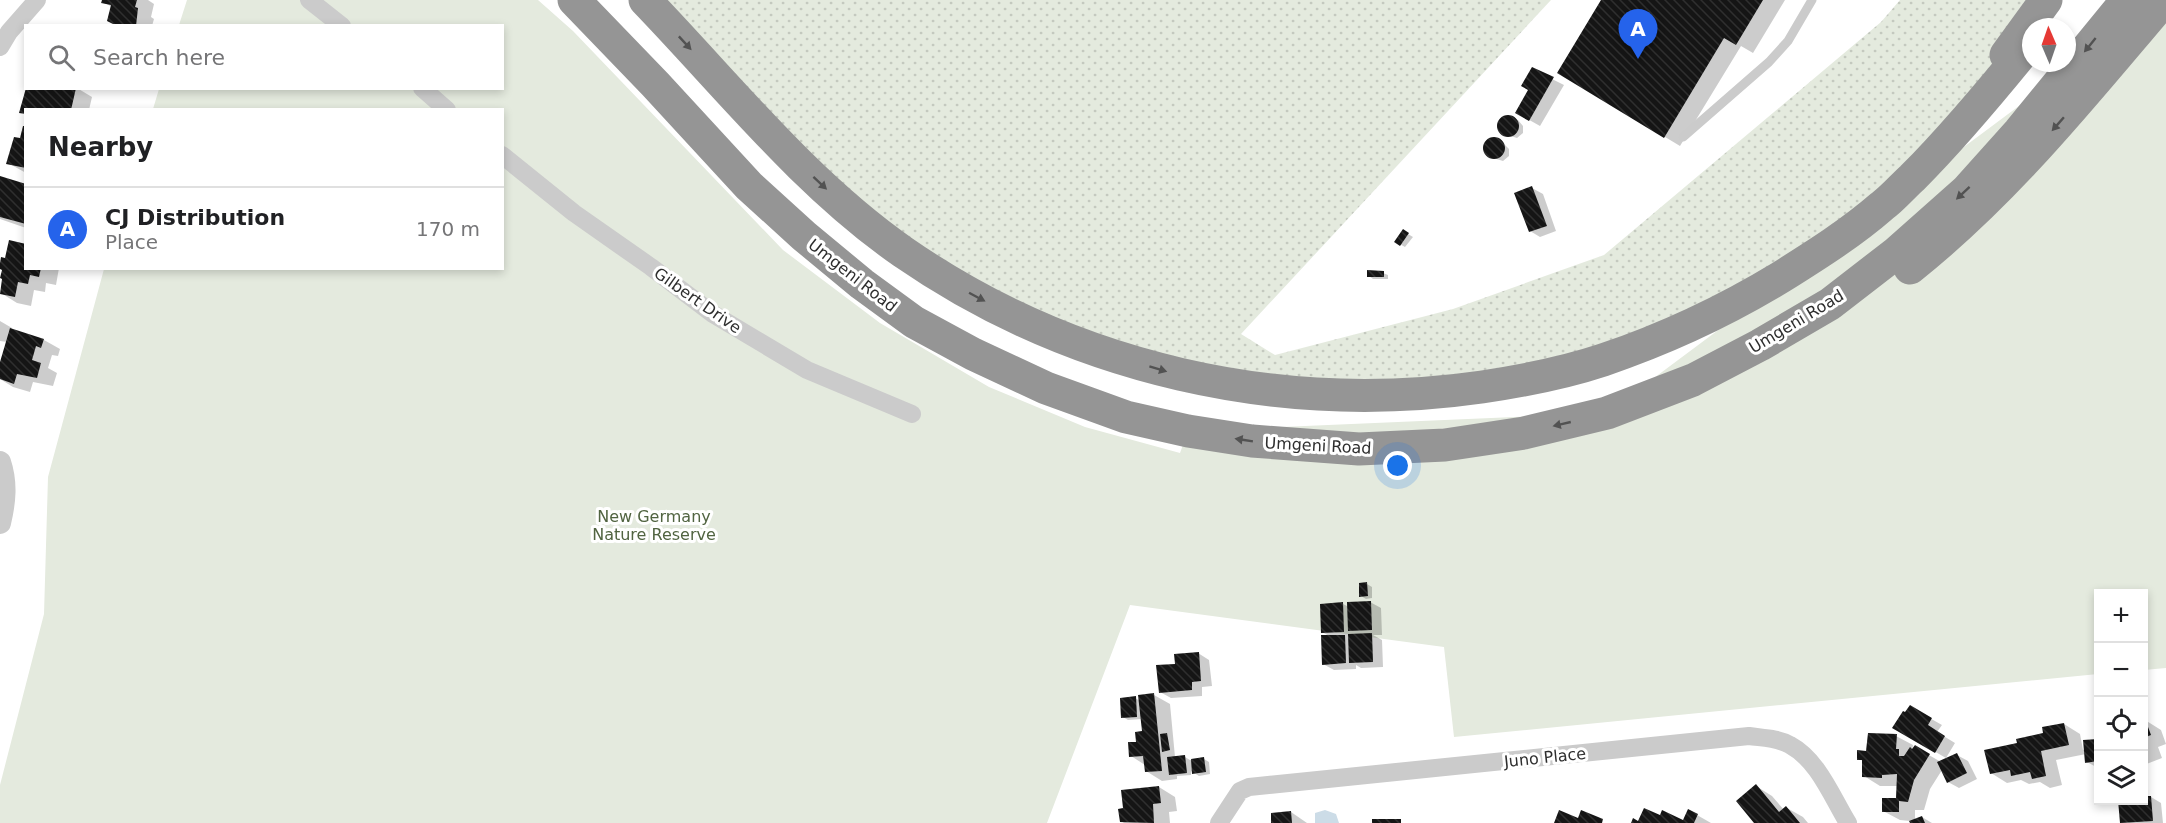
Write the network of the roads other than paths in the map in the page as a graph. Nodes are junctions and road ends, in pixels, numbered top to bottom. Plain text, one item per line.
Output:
1 (38, 0) edge
2 (309, 0) edge
3 (574, 0) edge
4 (645, 0) edge
5 (1812, 0) edge
6 (2046, 0) edge
7 (2064, 0) edge
8 (2127, 0) edge
9 (2164, 0) edge
10 (2050, 18) edge
11 (339, 24) edge
12 (0, 46) edge
13 (2022, 53) edge
14 (425, 90) edge
15 (445, 108) edge
16 (1683, 137) dead end
17 (504, 157) edge
18 (1883, 206) junction
19 (1607, 413) junction
20 (912, 414) dead end
21 (0, 462) edge
22 (0, 523) edge
23 (1219, 823) edge
24 (1848, 823) edge

1 - 12 street
2 - 11 street
19 -> 3 highway, Umgeni Road
4 -> 18 highway
5 - 16 lane
6 - 18 highway
7 - 10 highway
8 -> 19 highway, Umgeni Road
9 -> 19 highway
13 - 18 highway
14 - 15 street
17 - 20 street, Gilbert Drive
21 - 22 street
23 - 24 street, Juno Place

